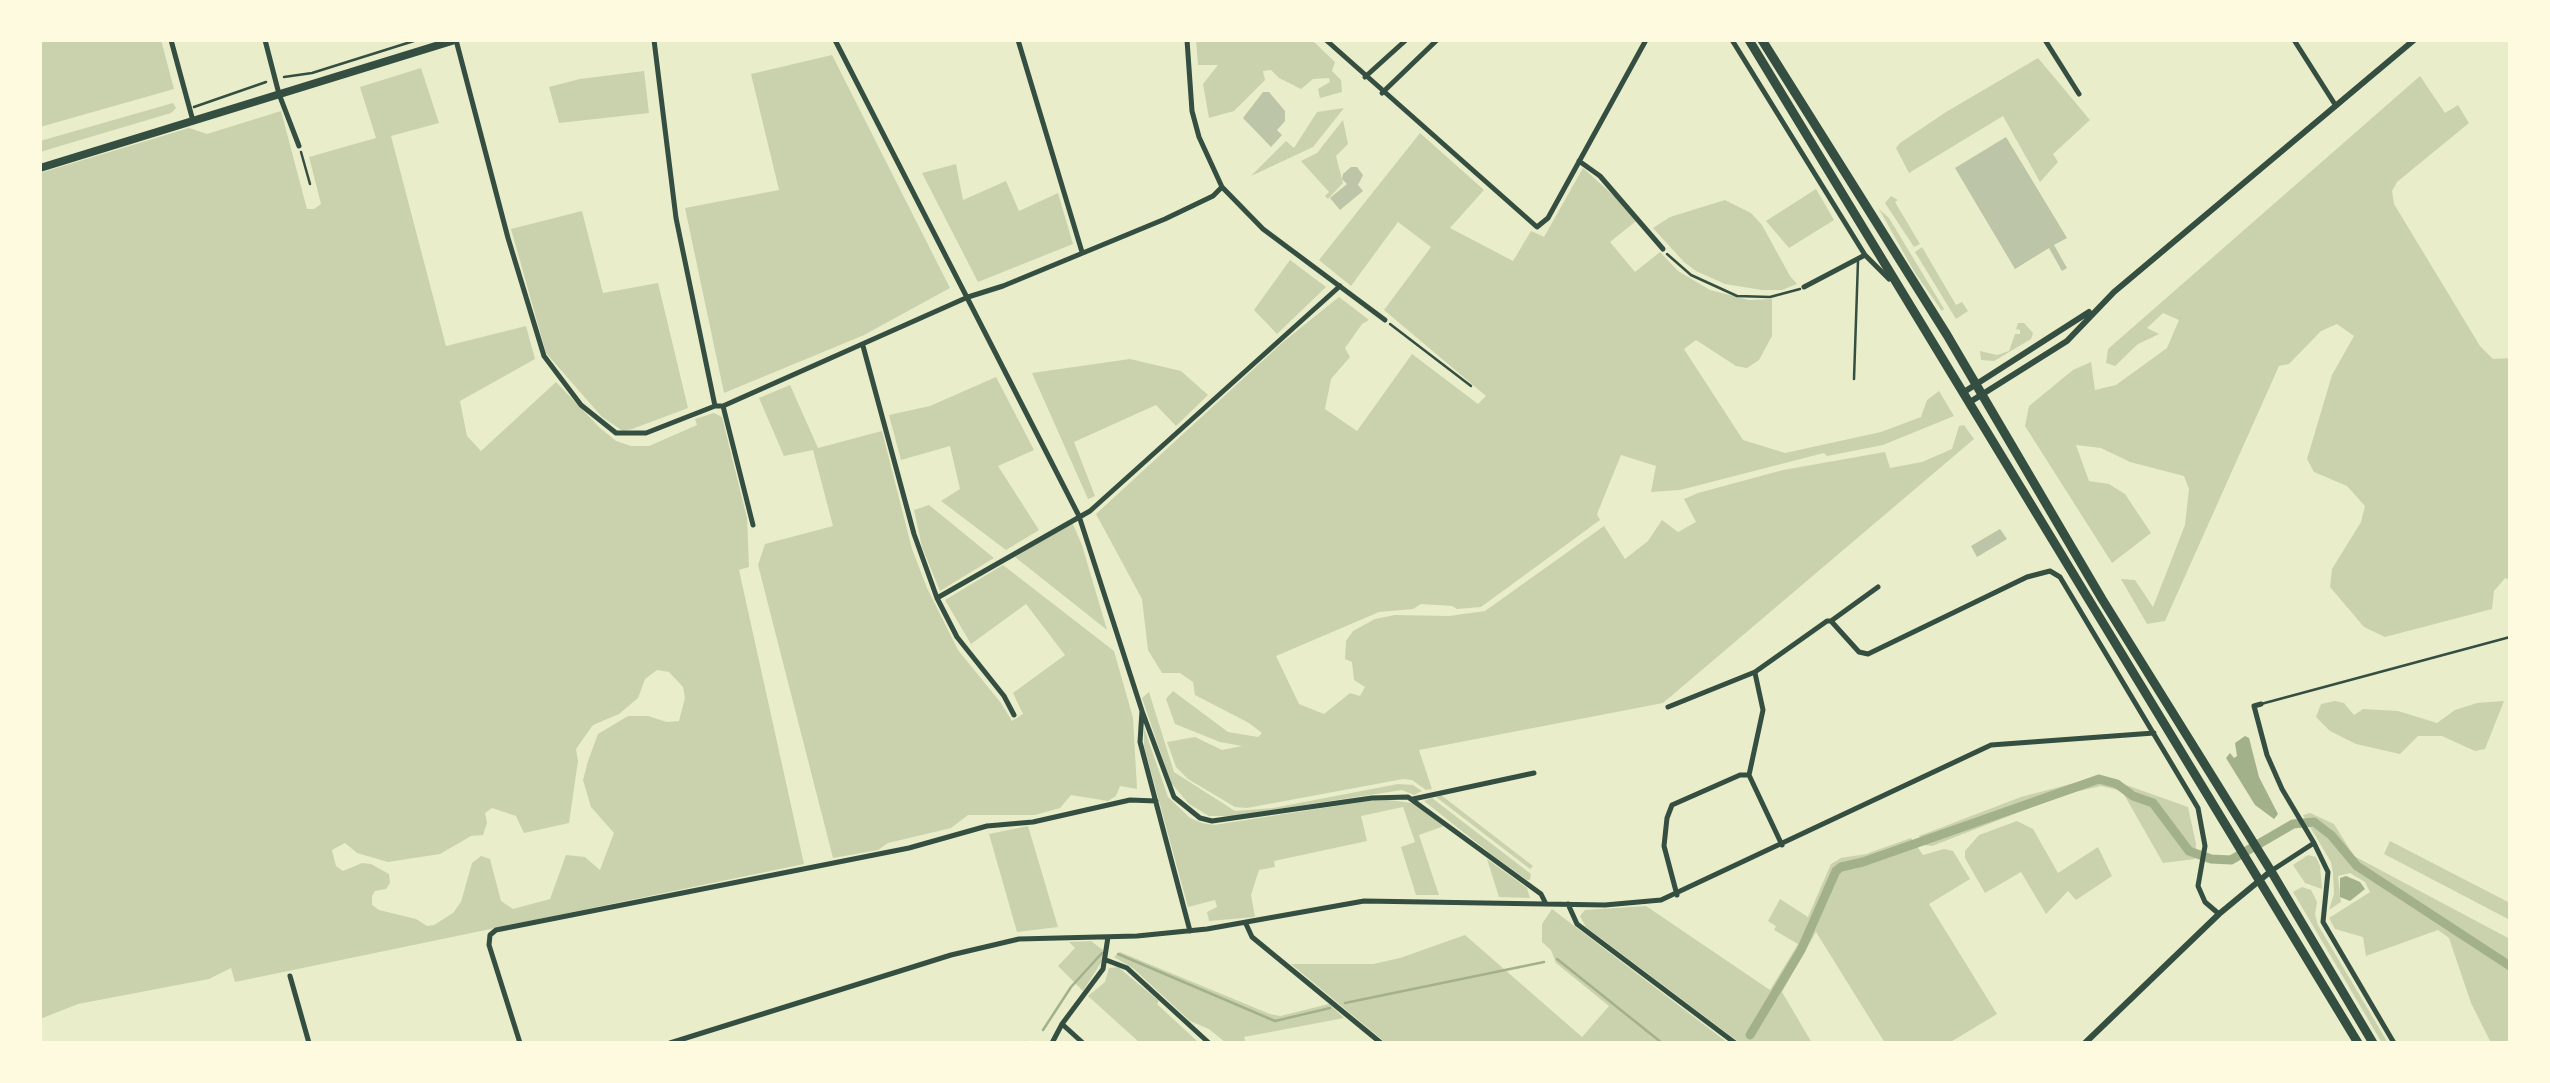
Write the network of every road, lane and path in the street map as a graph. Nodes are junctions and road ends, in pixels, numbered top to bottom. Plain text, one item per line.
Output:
1 (171, 40) edge
2 (266, 40) edge
3 (416, 40) edge
4 (455, 40) edge
5 (654, 40) edge
6 (836, 40) edge
7 (1018, 40) edge
8 (1187, 40) edge
9 (1326, 40) edge
10 (1406, 40) edge
11 (1438, 40) edge
12 (1646, 40) edge
13 (1732, 40) edge
14 (1749, 40) edge
15 (1762, 40) edge
16 (2045, 40) edge
17 (2294, 40) edge
18 (2414, 40) edge
19 (1366, 77) junction
20 (275, 79) junction
21 (1382, 92) junction
22 (280, 94) junction
23 (2079, 94) dead end
24 (2336, 106) junction
25 (190, 108) junction
26 (194, 121) junction
27 (299, 146) joint
28 (1579, 161) junction
29 (40, 168) edge
30 (310, 184) dead end
31 (1222, 187) junction
32 (1663, 249) joint
33 (1083, 254) junction
34 (1865, 255) junction
35 (1857, 260) junction
36 (1340, 286) junction
37 (1804, 287) joint
38 (1904, 292) junction
39 (968, 297) junction
40 (1385, 320) joint
41 (864, 346) junction
42 (1854, 379) dead end
43 (1470, 386) dead end
44 (1980, 389) junction
45 (1967, 397) junction
46 (719, 406) junction
47 (1079, 516) junction
48 (753, 525) dead end
49 (1878, 587) dead end
50 (937, 598) junction
51 (1831, 621) junction
52 (2510, 637) edge
53 (1755, 672) junction
54 (2258, 705) joint
55 (1668, 707) dead end
56 (1142, 711) junction
57 (1014, 715) dead end
58 (2154, 733) junction
59 (1534, 773) dead end
60 (1749, 776) junction
61 (1413, 799) junction
62 (1156, 800) junction
63 (2314, 843) junction
64 (1782, 846) junction
65 (2271, 871) junction
66 (2258, 880) junction
67 (1677, 895) junction
68 (1546, 904) junction
69 (1568, 904) junction
70 (2219, 914) junction
71 (1246, 924) junction
72 (1190, 931) junction
73 (1108, 937) junction
74 (1106, 960) junction
75 (290, 976) dead end
76 (1062, 1024) junction
77 (309, 1043) edge
78 (520, 1043) edge
79 (670, 1043) edge
80 (1052, 1043) edge
81 (1083, 1043) edge
82 (1208, 1043) edge
83 (1381, 1043) edge
84 (1734, 1043) edge
85 (2085, 1043) edge
86 (2358, 1043) edge
87 (2373, 1043) edge
88 (2394, 1043) edge

1 - 25 street
2 - 20 street
3 - 20 path
4 - 22 main road
4 - 46 street
5 - 46 street
6 - 39 street
7 - 33 street
8 - 31 street
9 - 19 street
10 - 19 street
11 - 21 street
12 - 28 street
13 - 34 street
14 - 38 main road
15 - 44 main road
16 - 23 street
17 - 24 street
18 - 24 street
19 - 21 street
20 - 22 street
20 - 25 path
21 - 28 street
22 - 26 main road
22 - 27 street
24 - 44 street
25 - 26 street
26 - 29 main road
27 - 30 path
28 - 32 street
31 - 33 street
31 - 36 street
32 - 37 path
33 - 39 street
34 - 35 street
34 - 38 street
35 - 37 street
35 - 42 lane
36 - 40 street
36 - 47 street
38 - 45 main road
39 - 41 street
39 - 47 street
40 - 43 path
41 - 46 street
41 - 50 street
44 - 45 street
44 - 65 main road
45 - 66 main road
46 - 48 street
47 - 50 street
47 - 56 street
49 - 51 street
50 - 57 street
51 - 53 street
51 - 58 street
52 - 54 lane
53 - 55 street
53 - 60 street
54 - 63 street
56 - 61 street
56 - 62 street
58 - 64 street
58 - 70 street
59 - 61 street
60 - 64 street
60 - 67 street
61 - 68 street
62 - 72 street
62 - 78 street
63 - 65 street
63 - 88 street
64 - 67 street
65 - 66 street
65 - 87 main road
66 - 70 street
66 - 86 main road
67 - 69 street
68 - 69 street
68 - 71 street
69 - 84 street
70 - 85 street
71 - 72 street
71 - 83 street
72 - 73 street
73 - 74 street
73 - 79 street
74 - 76 street
74 - 82 street
75 - 77 street
76 - 80 street
76 - 81 street

